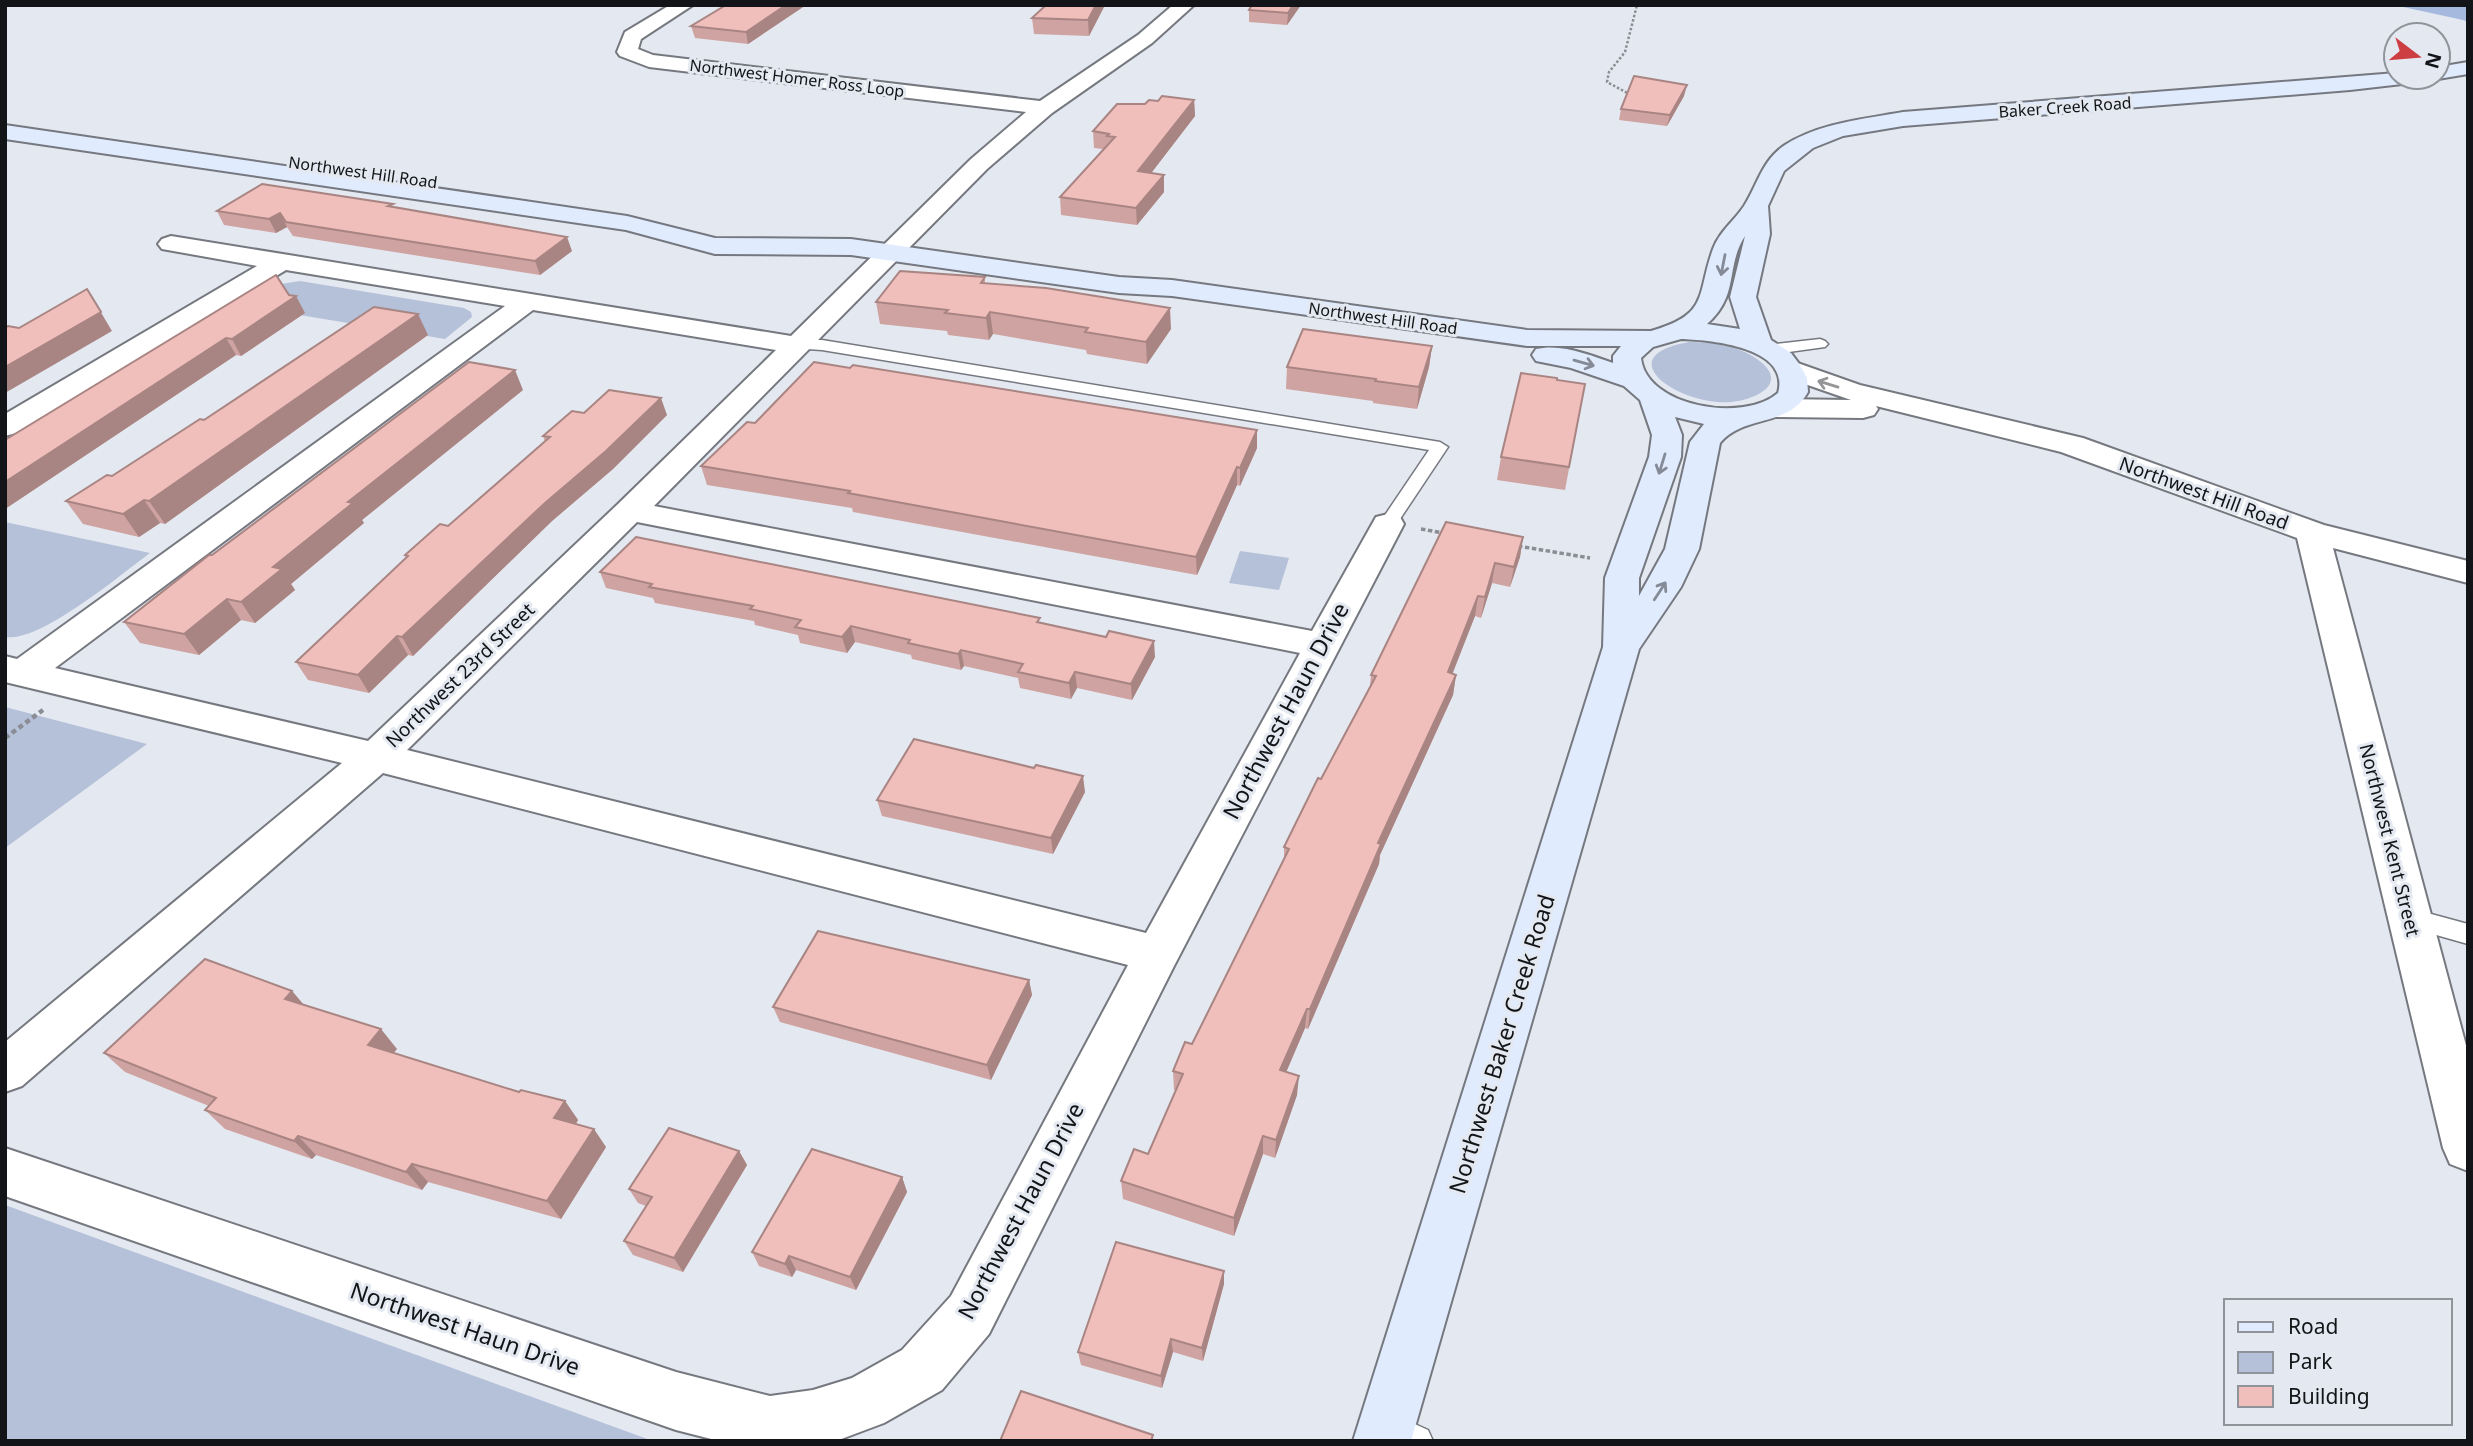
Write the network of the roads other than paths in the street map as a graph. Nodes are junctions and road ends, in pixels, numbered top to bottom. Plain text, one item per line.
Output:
1 (684, 5) edge
2 (1185, 5) edge
3 (2382, 80) edge
4 (1044, 108) junction
5 (5, 121) edge
6 (5, 132) edge
7 (1756, 207) junction
8 (171, 244) dead end
9 (715, 246) junction
10 (890, 252) junction
11 (281, 262) junction
12 (1119, 285) junction
13 (526, 303) junction
14 (1679, 331) junction
15 (1647, 338) junction
16 (1820, 344) dead end
17 (797, 345) junction
18 (1772, 355) junction
19 (1642, 389) junction
20 (1777, 408) junction
21 (1941, 415) junction
22 (1734, 418) junction
23 (5, 427) edge
24 (631, 511) junction
25 (1399, 526) joint
26 (2312, 532) junction
27 (2468, 572) edge
28 (1320, 645) junction
29 (1621, 646) junction
30 (14, 671) edge
31 (376, 757) junction
32 (2409, 918) junction
33 (2468, 934) edge
34 (1157, 954) junction
35 (5, 1071) edge
36 (2468, 1148) edge
37 (5, 1171) edge
38 (1395, 1436) edge

1 - 4 street, Northwest Homer Ross Loop
2 - 4 street, Northwest 23rd Street
3 - 7 main road, Baker Creek Road
4 - 10 street, Northwest 23rd Street
5 - 9 main road, Northwest Hill Road
6 - 9 main road, Northwest Hill Road
7 -> 14 main road, Baker Creek Road
7 - 18 main road, Baker Creek Road
8 - 11 street
9 - 10 main road, Northwest Hill Road
10 - 12 main road, Northwest Hill Road
10 - 17 street, Northwest 23rd Street
11 - 13 street
11 - 23 street
12 - 15 main road, Northwest Hill Road
12 -> 19 main road, Northwest Hill Road
13 - 17 street
13 - 30 street
14 - 15 main road, Northwest Hill Road
14 - 18 main road
15 - 19 main road
16 - 18 lane
17 - 24 street, Northwest 23rd Street
17 - 25 lane
18 - 20 main road
21 -> 18 street, Northwest Hill Road
19 - 22 main road, Northwest Hill Road
19 -> 29 main road, Northwest Baker Creek Road
20 - 21 street, Northwest Hill Road
20 - 22 main road
21 - 26 street, Northwest Hill Road
29 -> 22 main road, Northwest Baker Creek Road
24 - 28 street
24 - 31 street, Northwest 23rd Street
25 - 28 street, Northwest Haun Drive
26 - 27 street, Northwest Hill Road
26 - 32 street, Northwest Kent Street
28 - 34 street, Northwest Haun Drive
29 - 38 main road, Northwest Baker Creek Road
30 - 31 street
31 - 34 street
31 - 35 street, Northwest 23rd Street
32 - 33 lane
32 - 36 street, Northwest Kent Street
34 - 37 street, Northwest Haun Drive

